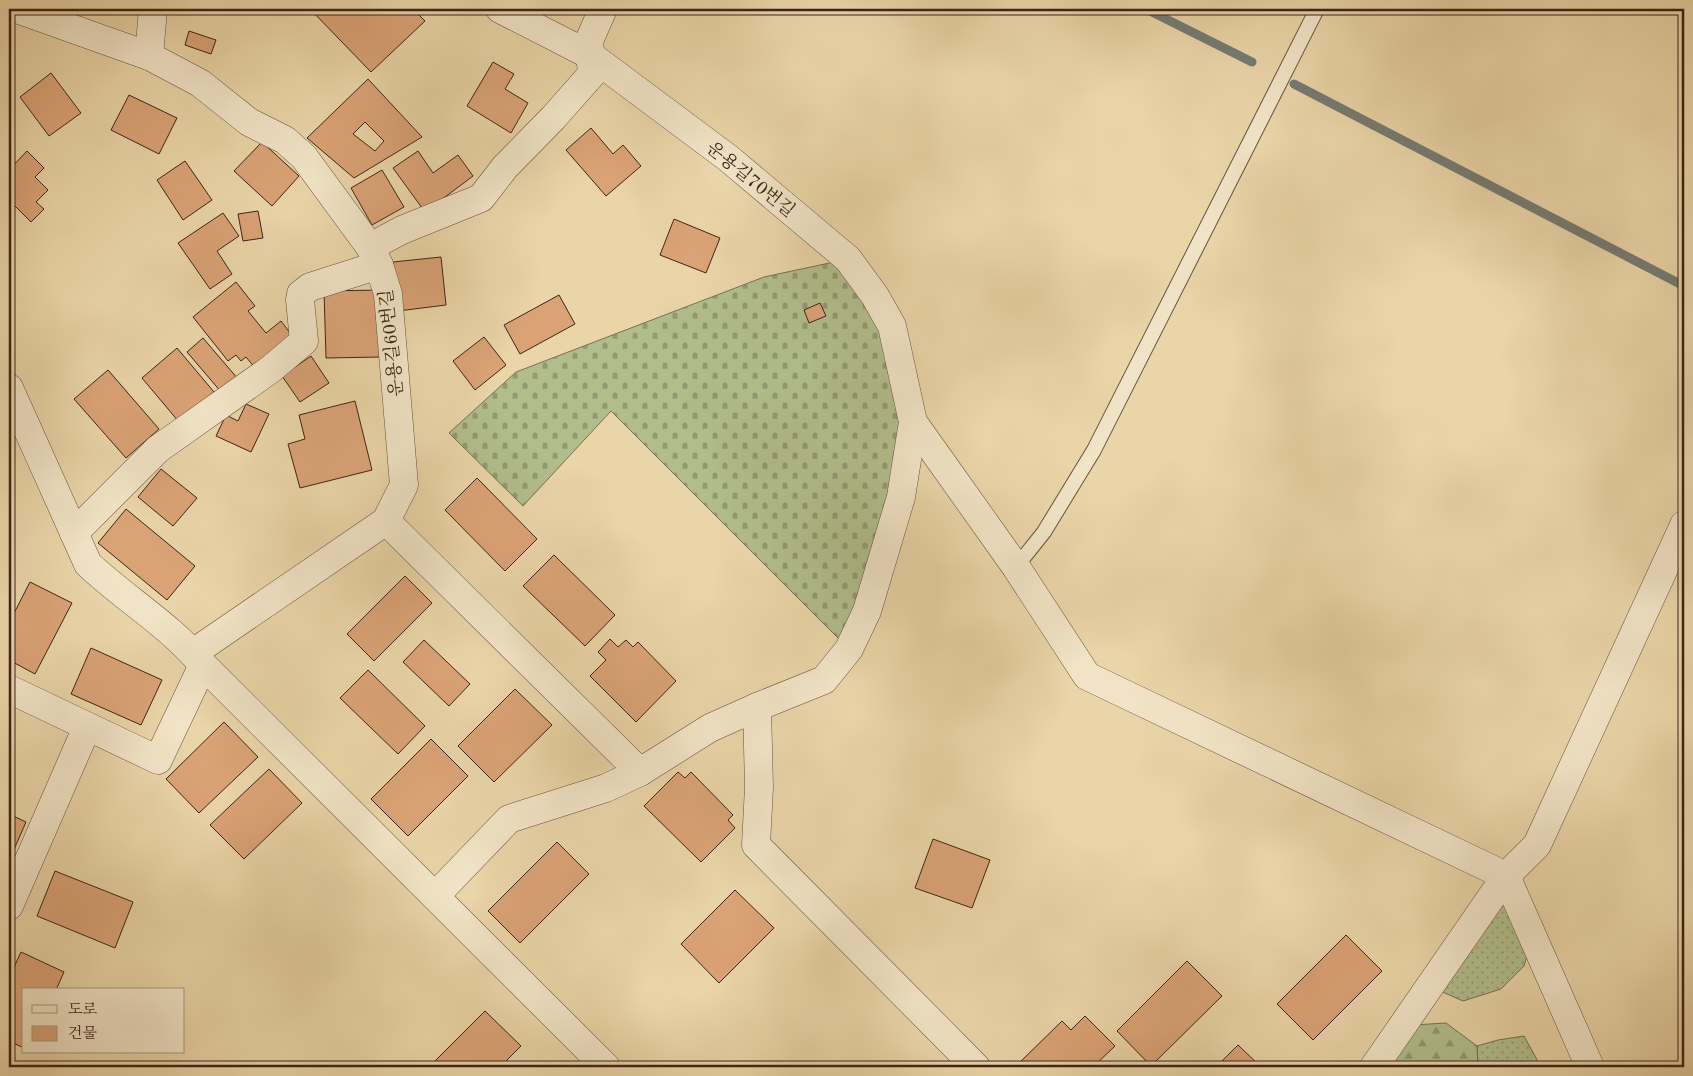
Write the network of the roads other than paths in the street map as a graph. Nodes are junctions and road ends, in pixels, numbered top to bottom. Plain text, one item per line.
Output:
1 (17, 9) edge
2 (153, 9) edge
3 (500, 9) edge
4 (603, 9) edge
5 (1317, 9) edge
6 (590, 55) junction
7 (148, 56) junction
8 (374, 256) junction
9 (9, 388) edge
10 (913, 422) junction
11 (386, 521) junction
12 (1684, 525) edge
13 (74, 533) junction
14 (1016, 568) junction
15 (198, 659) junction
16 (9, 689) edge
17 (758, 707) junction
18 (88, 727) junction
19 (640, 772) junction
20 (1506, 876) junction
21 (435, 896) junction
22 (9, 906) edge
23 (606, 1067) edge
24 (976, 1067) edge
25 (1374, 1067) edge
26 (1590, 1067) edge

1 - 7 street, 운용길60번길
2 - 7 street
3 - 6 street, 운용길70번길
4 - 6 street
5 - 14 lane
6 - 8 street
6 - 10 street, 운용길70번길
7 - 8 street, 운용길60번길
8 - 11 street, 운용길60번길
8 - 13 street
9 - 13 street
10 - 14 street
10 - 17 street
11 - 15 street, 운용길60번길
11 - 19 street
12 - 20 street
13 - 15 street
14 - 20 street
15 - 18 street
15 - 21 street
16 - 18 street
17 - 19 street
17 - 24 street
18 - 22 street
19 - 21 street
20 - 25 street
20 - 26 street
21 - 23 street

